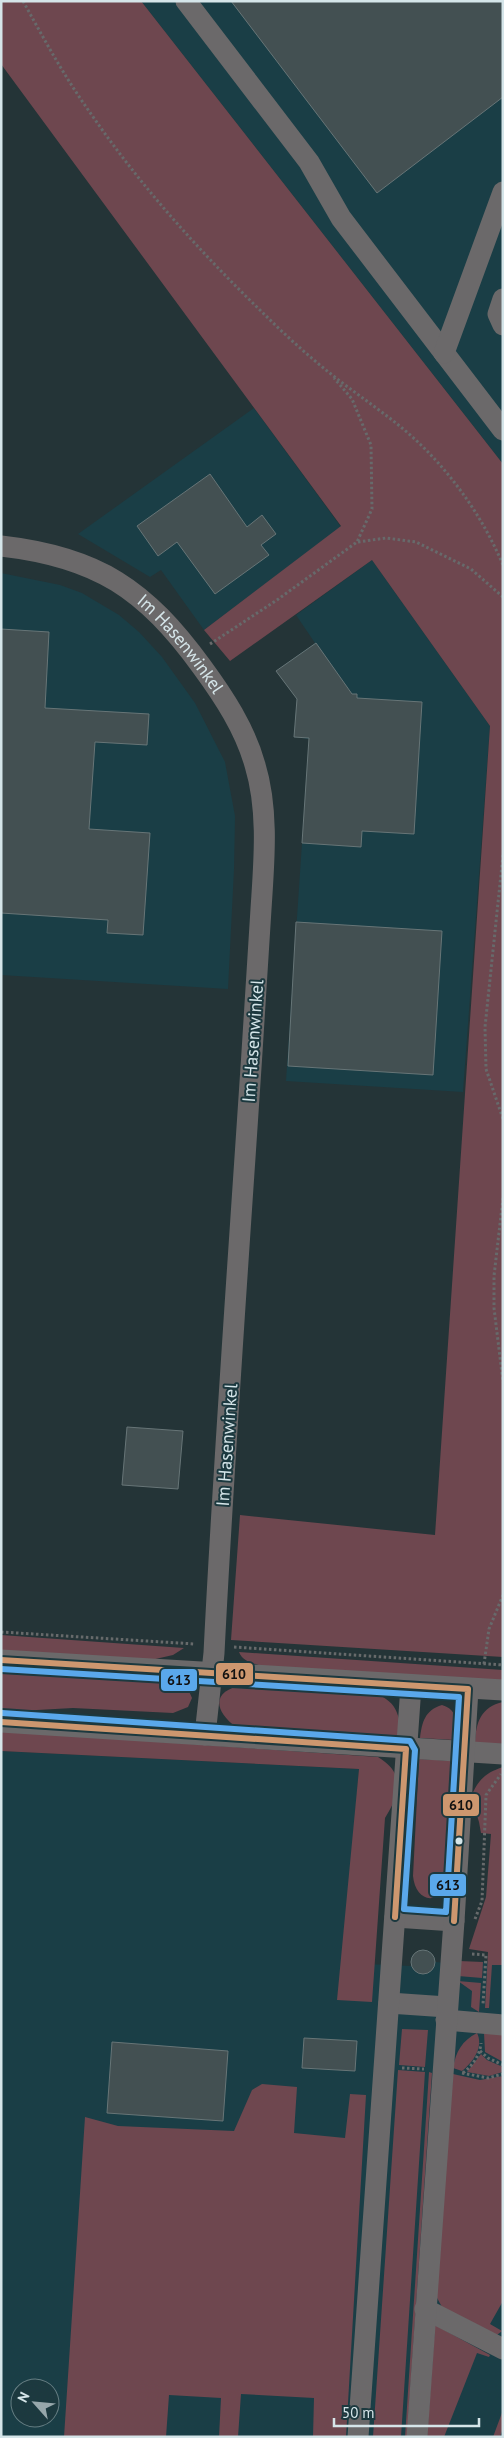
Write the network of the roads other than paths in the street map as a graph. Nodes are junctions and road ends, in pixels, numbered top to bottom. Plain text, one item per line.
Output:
1 (186, 1) edge
2 (503, 192) edge
3 (503, 299) edge
4 (503, 325) edge
5 (444, 353) junction
6 (503, 430) edge
7 (1, 546) edge
8 (1, 1660) edge
9 (212, 1674) junction
10 (411, 1686) junction
11 (468, 1689) junction
12 (503, 1690) edge
13 (1, 1722) edge
14 (205, 1736) junction
15 (406, 1749) junction
16 (463, 1753) junction
17 (503, 1754) edge
18 (395, 1917) junction
19 (454, 1921) junction
20 (389, 2002) junction
21 (447, 2013) junction
22 (503, 2025) edge
23 (425, 2309) junction
24 (503, 2349) edge
25 (358, 2437) edge
26 (417, 2437) edge

1 - 5 street
2 - 5 street
3 - 4 street
5 - 6 street
7 - 9 street, Im Hasenwinkel
8 - 9 street
9 - 10 street
9 - 14 street, Im Hasenwinkel
10 - 11 street
10 - 15 street
11 - 12 street
11 - 16 street
13 - 14 street
14 - 15 street
15 - 16 street
15 - 18 street
16 - 17 street
16 - 19 street
18 - 19 street
18 - 20 street
19 - 21 street
20 - 21 street
20 - 25 street
21 - 22 street
21 - 23 street
23 - 24 street
23 - 26 street

